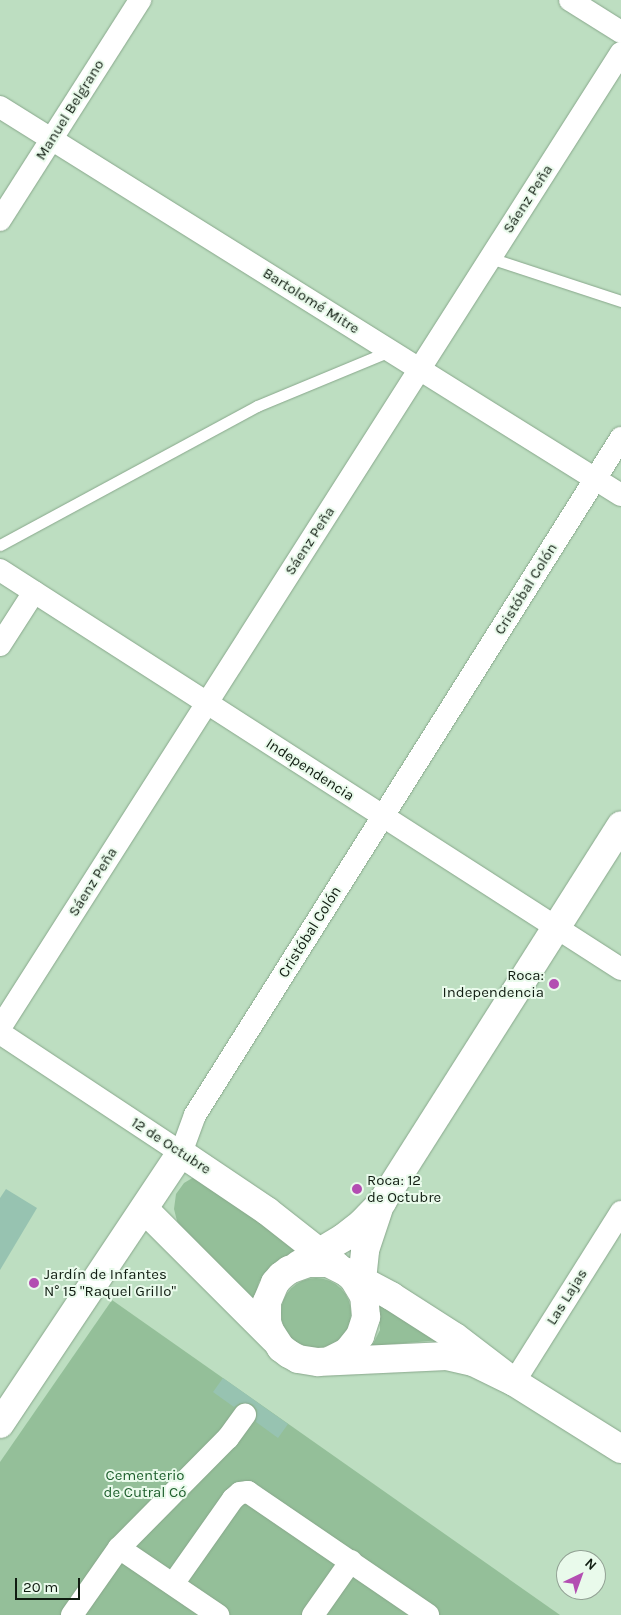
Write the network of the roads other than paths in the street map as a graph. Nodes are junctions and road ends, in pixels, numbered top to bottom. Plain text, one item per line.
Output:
1 (140, 0) edge
2 (570, 0) edge
3 (621, 32) edge
4 (621, 53) edge
5 (0, 107) edge
6 (51, 139) junction
7 (0, 220) edge
8 (490, 258) junction
9 (621, 301) edge
10 (390, 351) junction
11 (420, 370) junction
12 (621, 438) edge
13 (595, 479) junction
14 (621, 496) edge
15 (0, 545) edge
16 (0, 570) edge
17 (34, 592) junction
18 (0, 645) edge
19 (207, 703) junction
20 (383, 816) junction
21 (621, 825) edge
22 (556, 927) junction
23 (621, 969) edge
24 (0, 1028) edge
25 (0, 1033) edge
26 (181, 1153) junction
27 (382, 1202) junction
28 (144, 1209) junction
29 (621, 1212) edge
30 (338, 1272) junction
31 (275, 1340) junction
32 (329, 1361) junction
33 (514, 1382) junction
34 (245, 1415) dead end
35 (0, 1424) edge
36 (621, 1449) edge
37 (119, 1548) junction
38 (351, 1562) junction
39 (173, 1584) junction
40 (404, 1608) edge
41 (72, 1615) edge
42 (218, 1615) edge
43 (313, 1615) edge
44 (428, 1615) edge

1 - 6 street, Manuel Belgrano
2 - 3 street
4 - 8 street, Sáenz Peña
5 - 6 street, Bartolomé Mitre
6 - 7 street, Manuel Belgrano
6 - 10 street, Bartolomé Mitre
8 - 9 lane
8 - 11 street, Sáenz Peña
10 - 11 street, Bartolomé Mitre
10 - 15 lane
11 - 13 street, Bartolomé Mitre
11 - 19 street, Sáenz Peña
12 - 13 street, Cristóbal Colón
13 - 14 street, Bartolomé Mitre
13 - 20 street, Cristóbal Colón
16 - 17 street, Independencia
17 - 18 street
17 - 19 street, Independencia
19 - 20 street, Independencia
19 - 24 street, Sáenz Peña
20 - 22 street, Independencia
20 - 26 street, Cristóbal Colón
21 - 22 main road
22 - 23 street, Independencia
22 - 27 main road
25 - 26 street, 12 de Octubre
26 - 28 main road, Cristóbal Colón
26 - 30 main road, 12 de Octubre
27 - 30 main road
27 - 30 main road
28 - 31 main road, 12 de Octubre
28 - 35 main road, Cristóbal Colón
29 - 33 street, Las Lajas
30 - 31 main road
30 - 32 main road
30 - 33 main road, 12 de Octubre
31 - 32 main road, 12 de Octubre
32 - 33 main road, 12 de Octubre
33 - 36 main road, 12 de Octubre
34 - 37 street
37 - 39 street
37 - 41 street
38 - 39 street
38 - 40 street
38 - 43 street
39 - 42 street
40 - 44 street

